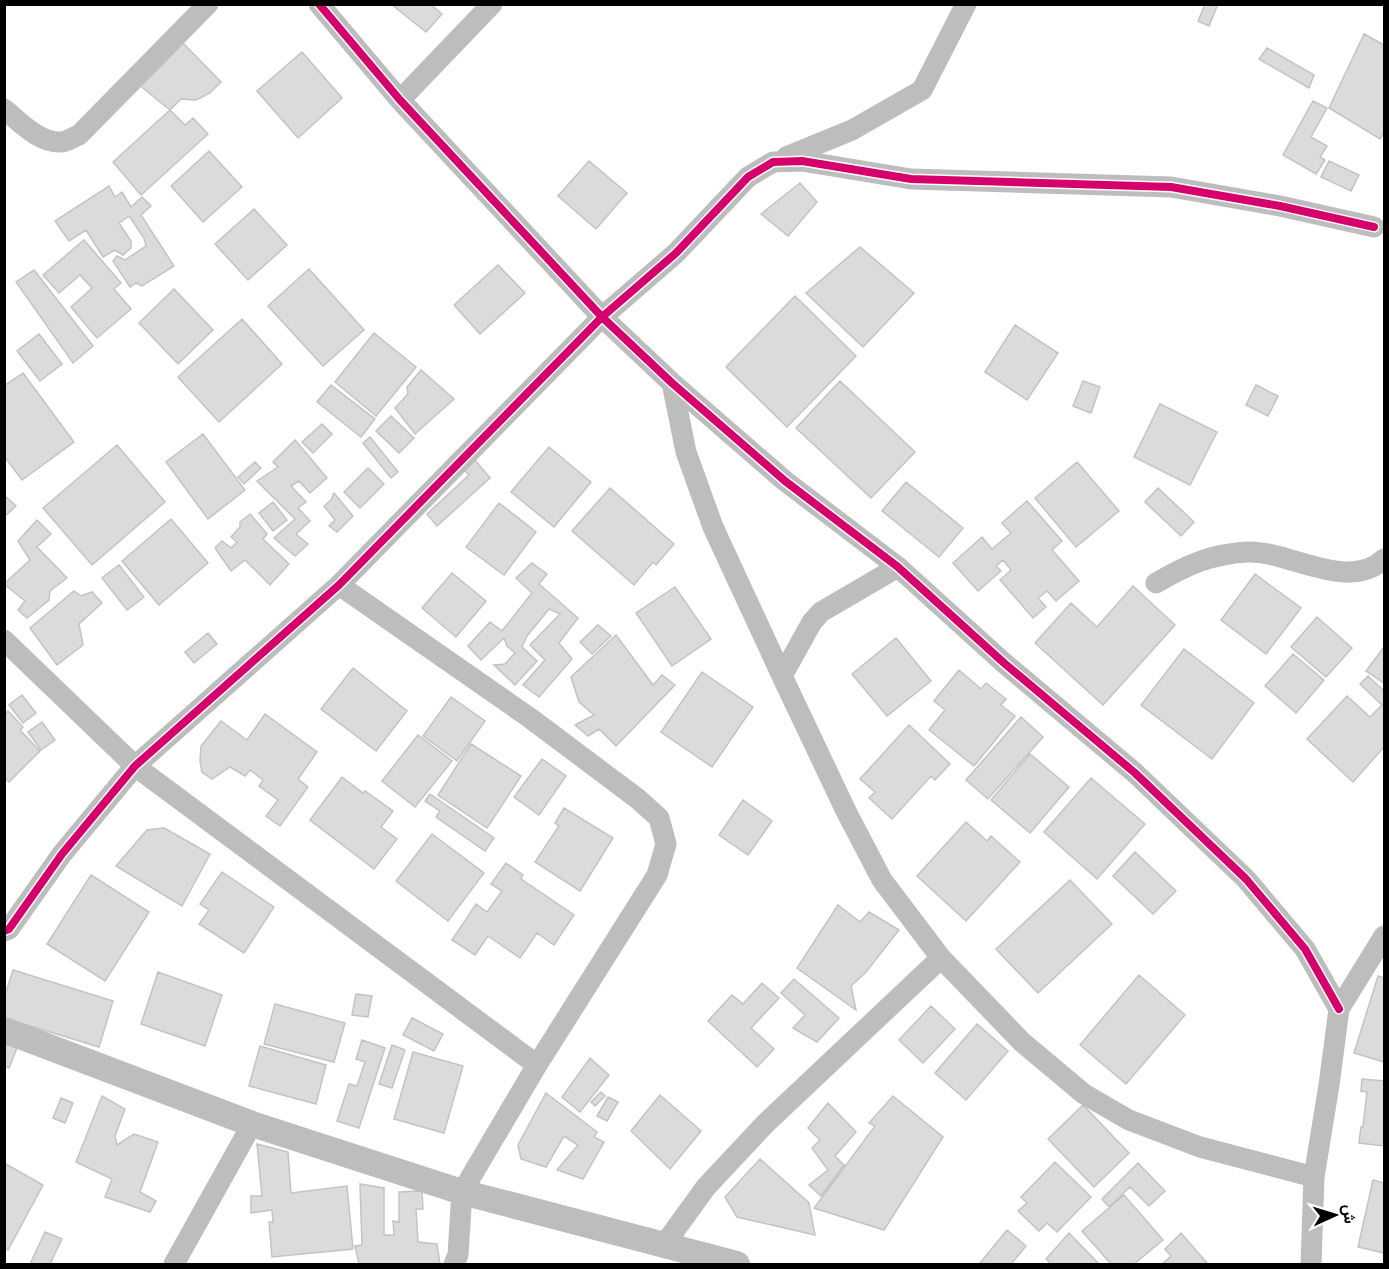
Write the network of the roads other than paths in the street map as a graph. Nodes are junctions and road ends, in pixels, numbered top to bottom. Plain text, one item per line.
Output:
1 (208, 4) edge
2 (319, 4) edge
3 (492, 4) edge
4 (966, 4) edge
5 (400, 100) junction
6 (4, 109) edge
7 (773, 162) junction
8 (1374, 227) dead end
9 (602, 317) junction
10 (672, 383) junction
11 (1384, 559) edge
12 (898, 567) junction
13 (1156, 583) dead end
14 (339, 585) junction
15 (4, 640) edge
16 (782, 676) junction
17 (135, 766) junction
18 (4, 931) edge
19 (1384, 936) edge
20 (941, 958) junction
21 (1339, 1009) junction
22 (4, 1030) edge
23 (537, 1065) junction
24 (252, 1124) junction
25 (1314, 1177) junction
26 (462, 1192) junction
27 (664, 1245) junction
28 (174, 1264) edge
29 (454, 1264) edge
30 (737, 1264) edge
31 (1311, 1264) edge

1 - 6 street
2 - 5 street
3 - 5 street
4 - 7 street
5 - 9 street
7 - 8 street
7 - 9 street
9 - 10 street
9 - 14 street
10 - 12 street
10 - 16 street
11 - 13 street
12 - 16 street
12 - 21 street
14 - 17 street
14 - 23 street
15 - 17 street
16 - 20 street
17 - 18 street
17 - 23 street
19 - 21 street
20 - 25 street
20 - 27 street
21 - 25 street
22 - 24 street
23 - 26 street
24 - 26 street
24 - 28 street
25 - 31 street
26 - 27 street
26 - 29 street
27 - 30 street

